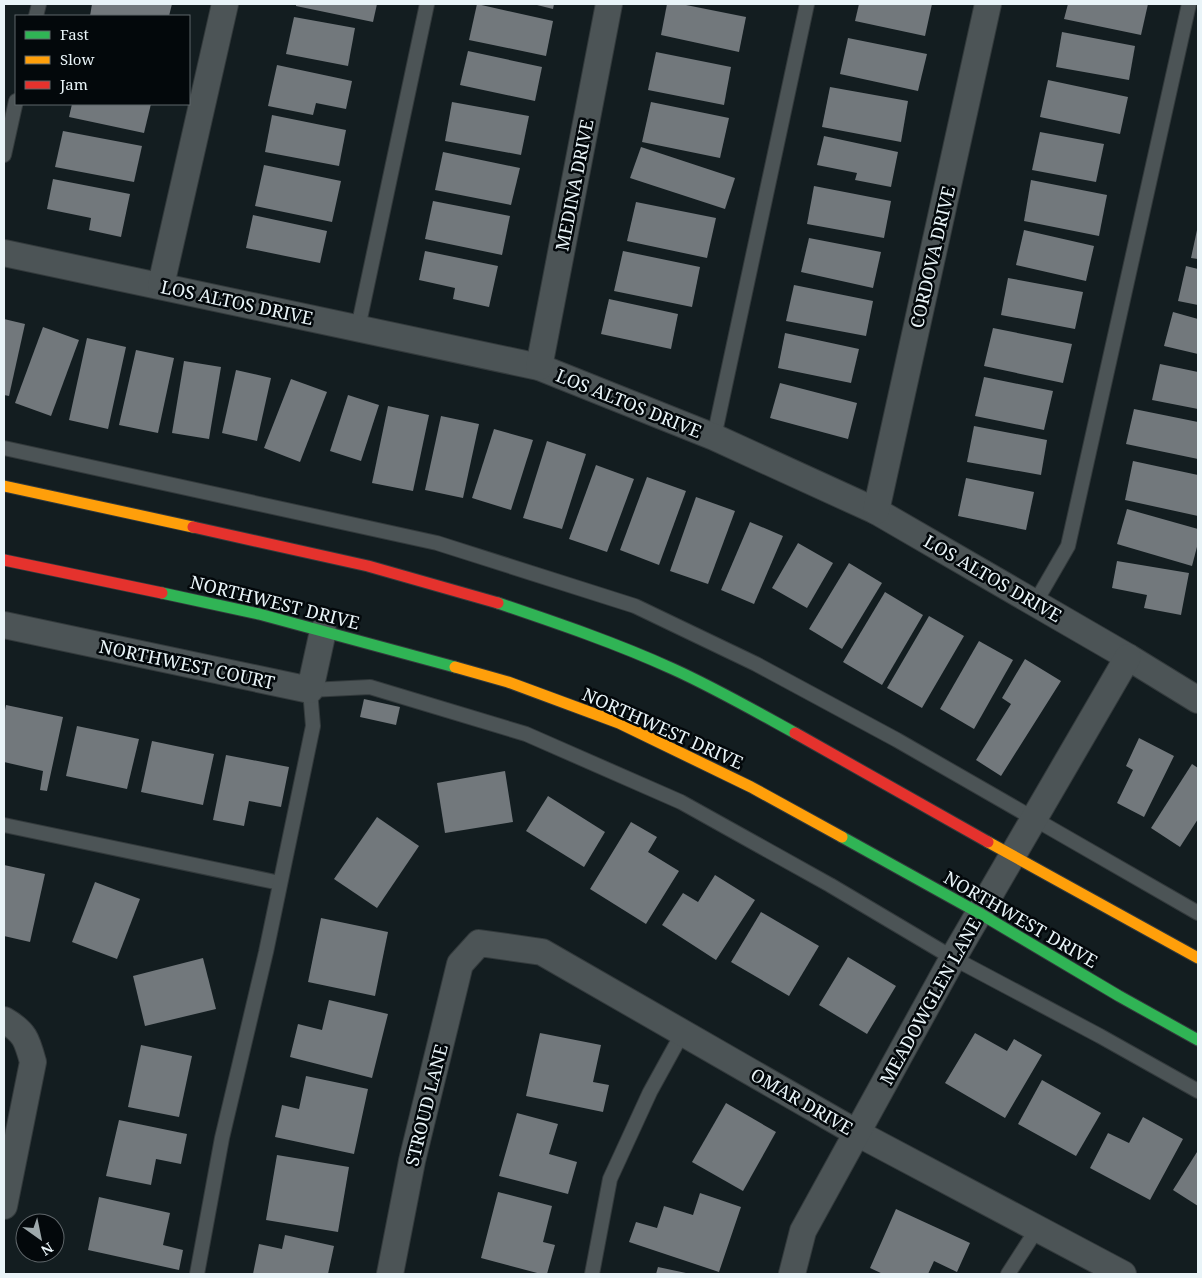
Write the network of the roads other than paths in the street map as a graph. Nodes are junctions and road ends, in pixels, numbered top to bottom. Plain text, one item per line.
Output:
1 (225, 4) edge
2 (427, 4) edge
3 (609, 4) edge
4 (808, 4) edge
5 (988, 4) edge
6 (1188, 4) edge
7 (15, 105) edge
8 (4, 155) edge
9 (4, 253) edge
10 (161, 285) junction
11 (358, 328) junction
12 (539, 367) junction
13 (714, 437) junction
14 (4, 448) edge
15 (4, 486) edge
16 (876, 511) junction
17 (4, 560) edge
18 (1034, 603) junction
19 (4, 625) edge
20 (323, 631) junction
21 (1128, 656) junction
22 (310, 690) junction
23 (1198, 700) edge
24 (1034, 819) junction
25 (4, 825) edge
26 (1012, 856) junction
27 (280, 883) junction
28 (979, 913) junction
29 (1198, 913) edge
30 (478, 943) joint
31 (953, 958) junction
32 (1198, 958) edge
33 (4, 1020) edge
34 (683, 1032) junction
35 (1198, 1040) edge
36 (1198, 1092) edge
37 (857, 1134) junction
38 (4, 1206) edge
39 (1037, 1229) junction
40 (197, 1274) edge
41 (390, 1274) edge
42 (592, 1274) edge
43 (792, 1274) edge
44 (1008, 1274) edge
45 (1123, 1274) edge

1 - 10 street
2 - 11 lane
3 - 12 street, MEDINA DRIVE
4 - 13 lane
5 - 16 street, CORDOVA DRIVE
6 - 18 lane
7 - 8 lane
9 - 10 street, LOS ALTOS DRIVE
10 - 11 street, LOS ALTOS DRIVE
11 - 12 street, LOS ALTOS DRIVE
12 - 13 street, LOS ALTOS DRIVE
13 - 16 street, LOS ALTOS DRIVE
14 - 24 lane
15 - 26 main road
16 - 18 street, LOS ALTOS DRIVE
17 - 20 main road, NORTHWEST DRIVE
18 - 21 street, LOS ALTOS DRIVE
19 - 22 street, NORTHWEST COURT
20 - 22 street
20 - 28 main road, NORTHWEST DRIVE
21 - 23 street, LOS ALTOS DRIVE
21 - 24 street, MEADOWGLEN LANE
22 - 27 lane
22 - 31 lane
24 - 26 street, MEADOWGLEN LANE
24 - 29 lane
25 - 27 lane
26 - 28 street, MEADOWGLEN LANE
26 - 32 main road
27 - 40 lane
28 - 31 street, MEADOWGLEN LANE
28 - 35 main road, NORTHWEST DRIVE
30 - 34 street, OMAR DRIVE
30 - 41 street, STROUD LANE
31 - 36 lane
31 - 37 street, MEADOWGLEN LANE
33 - 38 street
34 - 37 street, OMAR DRIVE
34 - 42 lane
37 - 39 street, OMAR DRIVE
37 - 43 street, MEADOWGLEN LANE
39 - 44 lane
39 - 45 street, OMAR DRIVE

